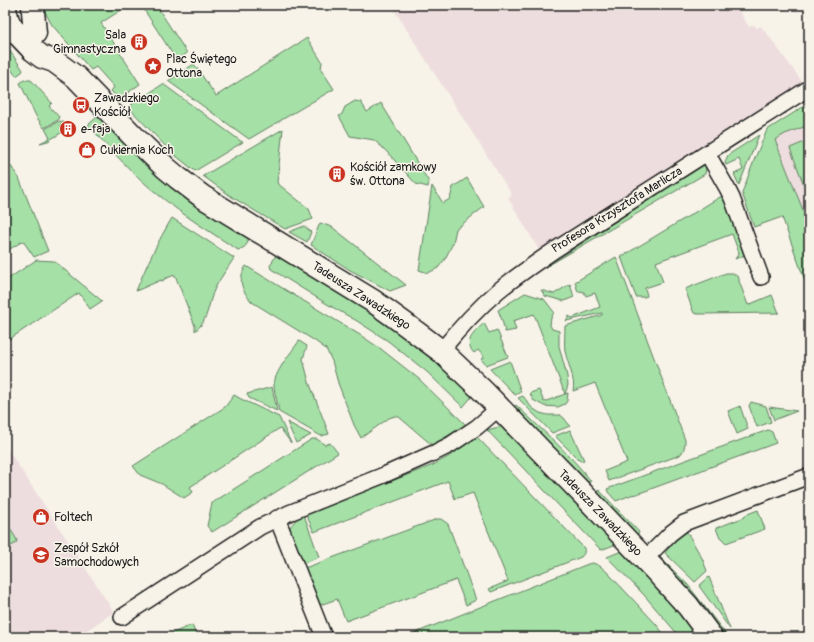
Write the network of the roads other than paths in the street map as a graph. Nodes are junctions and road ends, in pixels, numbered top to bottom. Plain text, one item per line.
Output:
1 (34, 5) edge
2 (6, 7) edge
3 (35, 33) junction
4 (54, 61) junction
5 (809, 88) edge
6 (707, 153) junction
7 (761, 277) dead end
8 (441, 351) junction
9 (499, 408) junction
10 (809, 476) edge
11 (277, 518) junction
12 (645, 559) junction
13 (122, 617) dead end
14 (324, 637) edge
15 (711, 637) edge

1 - 3 street
2 - 3 street, Tadeusza Zawadzkiego
2 - 4 street, Tadeusza Zawadzkiego
3 - 4 street, Tadeusza Zawadzkiego
4 - 8 street, Tadeusza Zawadzkiego
5 - 6 street, Profesora Krzysztofa Marlicza
6 - 7 street
6 - 8 street, Profesora Krzysztofa Marlicza
8 - 9 street, Tadeusza Zawadzkiego
9 - 11 street
9 - 12 street, Tadeusza Zawadzkiego
10 - 12 street, Tadeusza Zawadzkiego
11 - 13 street
11 - 14 street
12 - 15 street, Tadeusza Zawadzkiego

